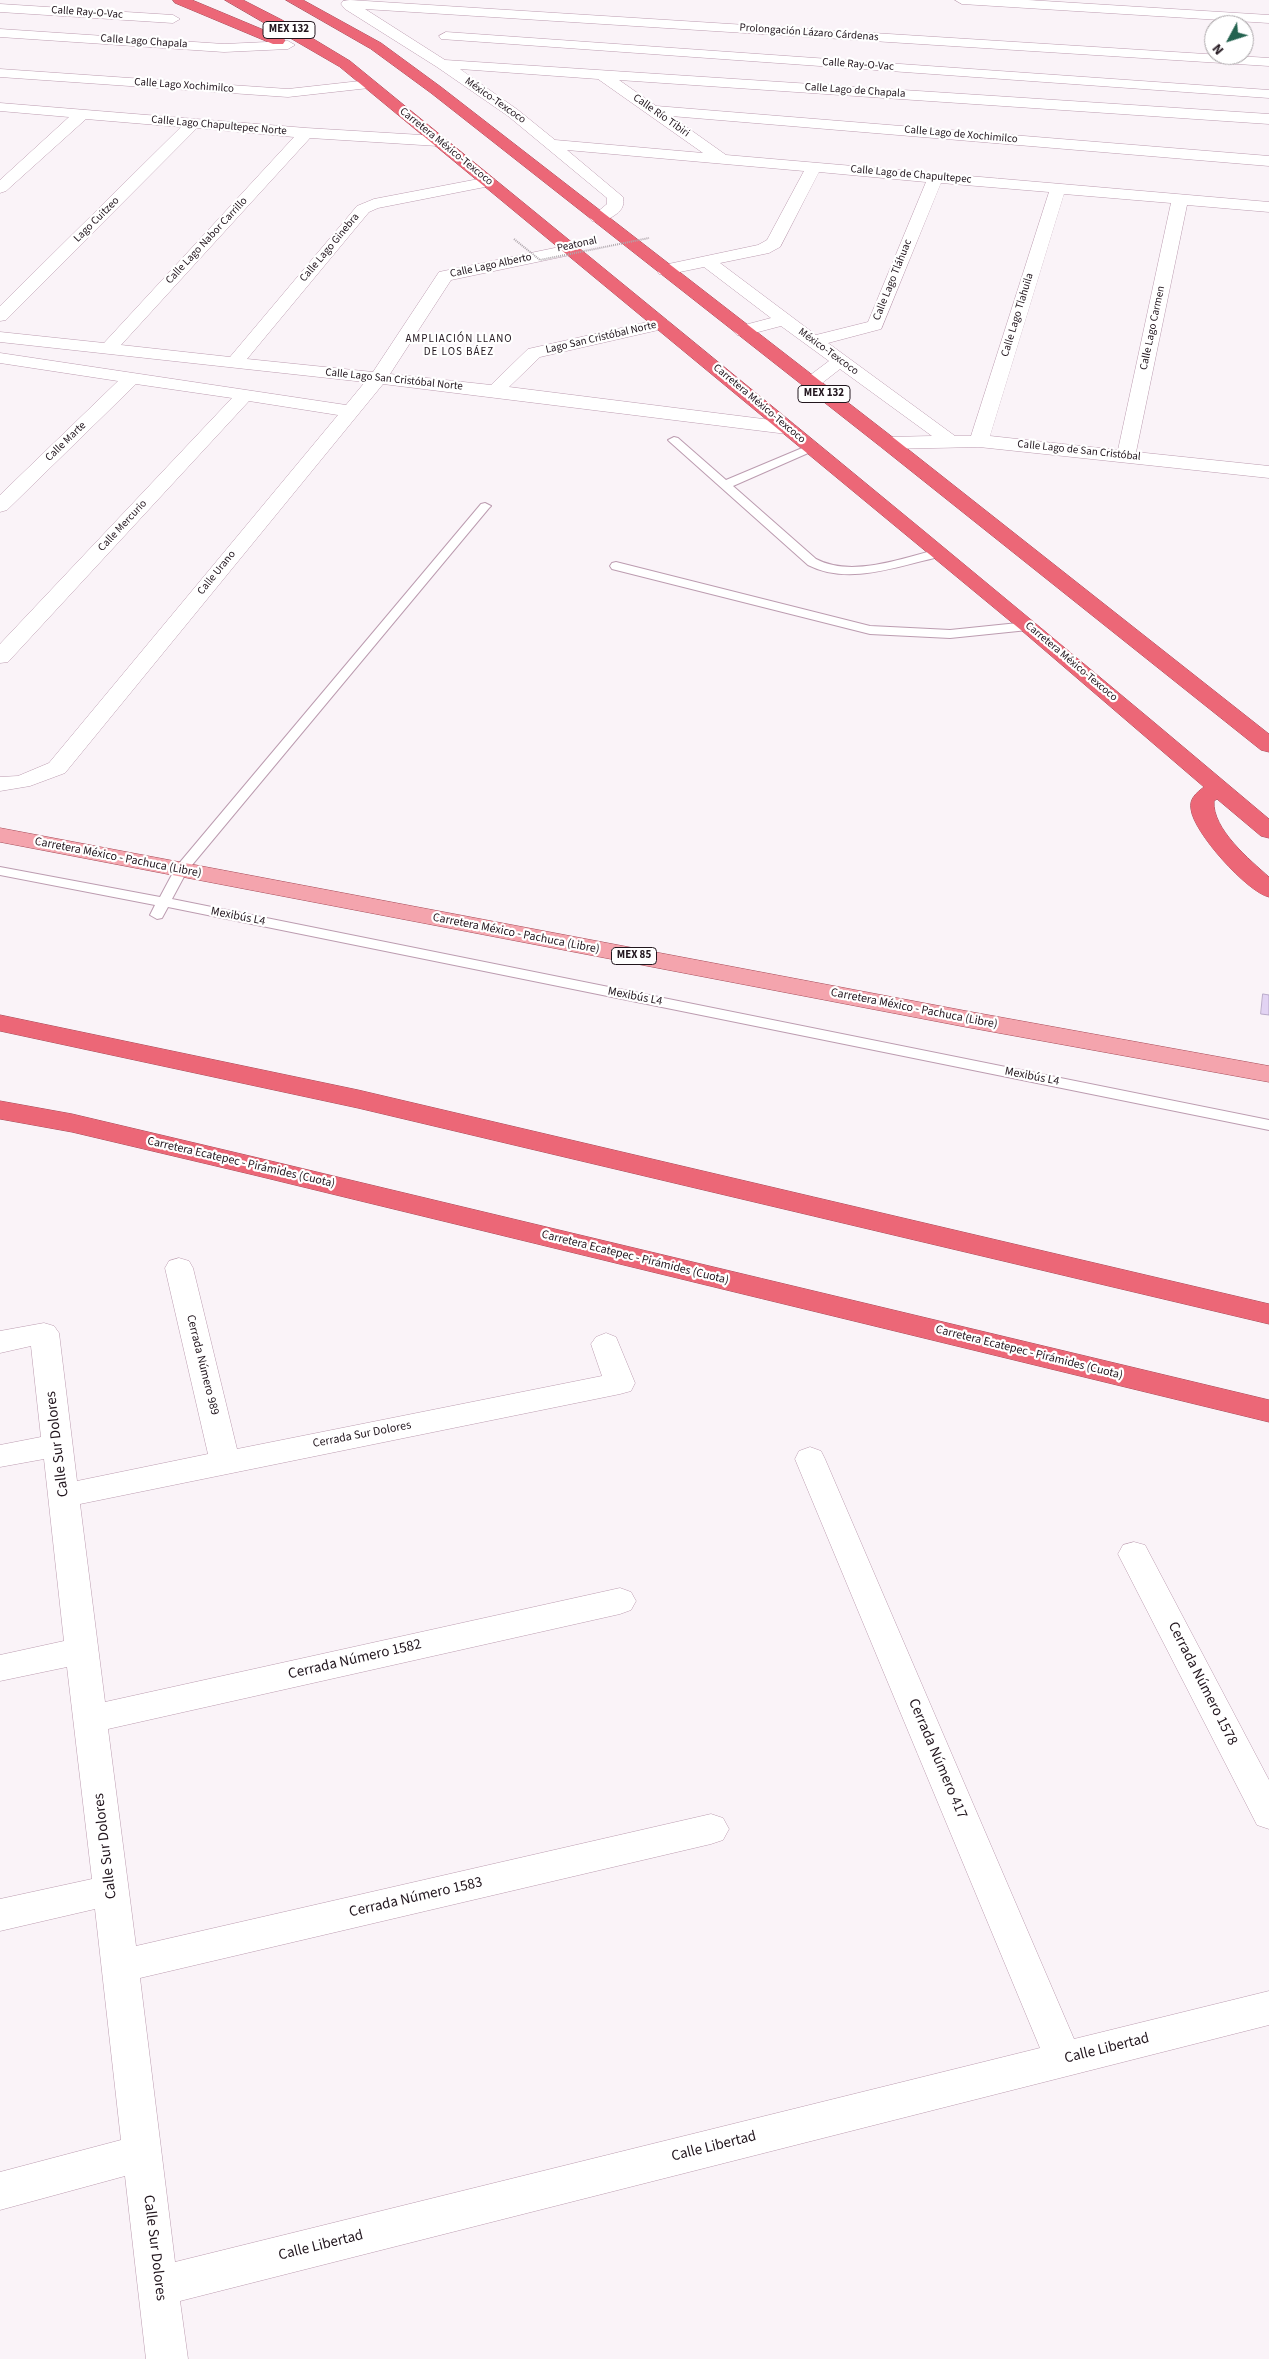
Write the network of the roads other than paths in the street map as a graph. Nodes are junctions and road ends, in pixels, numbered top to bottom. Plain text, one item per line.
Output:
1 (180, 0) edge
2 (232, 0) edge
3 (293, 0) edge
4 (320, 0) edge
5 (962, 0) edge
6 (344, 2) edge
7 (1074, 3) edge
8 (1188, 7) edge
9 (0, 8) edge
10 (174, 19) dead end
11 (1269, 19) edge
12 (0, 33) edge
13 (446, 36) dead end
14 (288, 45) junction
15 (376, 46) junction
16 (758, 58) junction
17 (1269, 62) edge
18 (344, 64) junction
19 (442, 64) junction
20 (600, 73) junction
21 (0, 74) edge
22 (369, 84) junction
23 (748, 84) junction
24 (1269, 94) edge
25 (0, 107) edge
26 (652, 110) junction
27 (82, 114) junction
28 (1269, 119) edge
29 (194, 123) junction
30 (306, 133) junction
31 (438, 141) junction
32 (553, 144) junction
33 (723, 159) junction
34 (1269, 161) edge
35 (814, 167) junction
36 (936, 177) junction
37 (489, 182) junction
38 (0, 188) edge
39 (1058, 188) junction
40 (1180, 199) junction
41 (1269, 207) edge
42 (598, 218) junction
43 (569, 250) junction
44 (707, 261) junction
45 (665, 270) junction
46 (0, 316) edge
47 (784, 320) junction
48 (661, 324) junction
49 (743, 331) junction
50 (0, 337) edge
51 (815, 341) junction
52 (108, 349) junction
53 (840, 361) junction
54 (234, 363) junction
55 (4, 366) edge
56 (132, 378) junction
57 (378, 378) junction
58 (811, 383) junction
59 (496, 391) junction
60 (246, 394) junction
61 (351, 411) junction
62 (787, 428) junction
63 (674, 440) dead end
64 (950, 441) junction
65 (979, 441) junction
66 (888, 443) junction
67 (811, 448) junction
68 (1126, 456) junction
69 (1269, 472) edge
70 (725, 484) junction
71 (0, 506) edge
72 (485, 506) dead end
73 (939, 553) junction
74 (616, 566) dead end
75 (1028, 626) junction
76 (0, 657) edge
77 (1269, 745) edge
78 (0, 784) edge
79 (1218, 788) junction
80 (1269, 831) edge
81 (0, 835) edge
82 (181, 870) junction
83 (0, 871) edge
84 (1269, 890) edge
85 (160, 908) junction
86 (0, 1023) edge
87 (1269, 1074) edge
88 (0, 1110) edge
89 (1269, 1125) edge
90 (179, 1268) dead end
91 (1269, 1314) edge
92 (0, 1342) edge
93 (606, 1344) dead end
94 (1269, 1411) edge
95 (58, 1445) junction
96 (0, 1456) edge
97 (810, 1459) dead end
98 (225, 1462) junction
99 (64, 1495) junction
100 (1134, 1554) dead end
101 (620, 1601) dead end
102 (82, 1650) junction
103 (0, 1668) edge
104 (90, 1719) junction
105 (1269, 1814) edge
106 (711, 1829) dead end
107 (111, 1890) junction
108 (0, 1915) edge
109 (120, 1966) junction
110 (1269, 2008) edge
111 (1064, 2060) junction
112 (142, 2153) junction
113 (0, 2192) edge
114 (159, 2286) junction
115 (167, 2359) edge

1 - 14 highway
2 - 18 highway, Carretera México-Texcoco / MEX 132
3 - 15 highway, MEX 132
4 - 15 highway
5 - 7 street
6 - 17 street, Prolongación Lázaro Cárdenas
6 - 19 street, México-Texcoco
7 - 8 street
8 - 11 street
9 - 10 street, Calle Ray-O-Vac
12 - 14 street, Calle Lago Chapala
13 - 16 street, Calle Ray-O-Vac
14 - 18 highway
15 - 42 highway, MEX 132
16 - 23 street
16 - 24 street, Calle Ray-O-Vac
18 - 22 highway, Carretera México-Texcoco / MEX 132
19 - 20 street, Calle Lago de Chapala
19 - 32 street, México-Texcoco
20 - 23 street, Calle Lago de Chapala
20 - 26 street, Calle Río Tibiri
21 - 22 street, Calle Lago Xochimilco
22 - 31 highway, Carretera México-Texcoco / MEX 132
23 - 28 street, Calle Lago de Chapala
25 - 27 street, Calle Lago Chapultepec Norte
26 - 33 street, Calle Río Tibiri
26 - 34 street, Calle Lago de Xochimilco
27 - 29 street, Calle Lago Chapultepec Norte
27 - 38 street
29 - 30 street, Calle Lago Chapultepec Norte
29 - 46 street, Lago Cuitzeo
30 - 31 street, Calle Lago Chapultepec Norte
30 - 52 street, Calle Lago Nabor Carrillo
31 - 37 highway, Carretera México-Texcoco / MEX 132
32 - 33 street, Calle Lago de Chapultepec
32 - 42 street, México-Texcoco
33 - 35 street, Calle Lago de Chapultepec
35 - 36 street, Calle Lago de Chapultepec
35 - 44 street
36 - 39 street, Calle Lago de Chapultepec
36 - 51 street, Calle Lago Tláhuac
37 - 43 highway, Carretera México-Texcoco / MEX 132
37 - 54 street, Calle Lago Ginebra
39 - 40 street, Calle Lago de Chapultepec
39 - 65 street, Calle Lago Tlahuila
40 - 41 street, Calle Lago de Chapultepec
40 - 68 street, Calle Lago Carmen
42 - 45 highway, MEX 132
43 - 48 highway, Carretera México-Texcoco / MEX 132
43 - 57 street, Calle Lago Alberto
44 - 45 street
44 - 47 street, México-Texcoco
45 - 49 highway, MEX 132
47 - 49 street
47 - 51 street, México-Texcoco
48 - 59 street, Lago San Cristóbal Norte
48 - 62 highway, Carretera México-Texcoco / MEX 132
49 - 58 highway, MEX 132
50 - 52 street, Calle Lago San Cristóbal Norte
51 - 53 street, México-Texcoco
52 - 54 street, Calle Lago San Cristóbal Norte
53 - 58 street
53 - 64 street, México-Texcoco
54 - 57 street, Calle Lago San Cristóbal Norte
55 - 56 street
56 - 60 street
56 - 71 street, Calle Marte
57 - 59 street, Calle Lago San Cristóbal Norte
57 - 61 street, Calle Urano
58 - 66 highway, MEX 132
59 - 62 street, Calle Lago San Cristóbal Norte
60 - 61 street
60 - 76 street, Calle Mercurio
61 - 78 street, Calle Urano
62 - 67 highway, Carretera México-Texcoco / MEX 132
63 - 70 lane
64 - 65 street, Calle Lago de San Cristóbal
64 - 66 street, Calle Lago de San Cristóbal
65 - 68 street, Calle Lago de San Cristóbal
66 - 77 highway, MEX 132
67 - 70 lane
67 - 73 highway, Carretera México-Texcoco / MEX 132
68 - 69 street, Calle Lago de San Cristóbal
70 - 73 lane
72 - 82 lane
73 - 75 highway, Carretera México-Texcoco / MEX 132
74 - 75 lane
75 - 79 highway, Carretera México-Texcoco / MEX 132
79 - 80 highway, Carretera México-Texcoco / MEX 132
79 - 84 highway
81 - 82 main road, Carretera México - Pachuca (Libre) / MEX 85
82 - 85 lane
82 - 87 main road, Carretera México - Pachuca (Libre) / MEX 85
83 - 85 lane, Mexibús L4
85 - 89 lane, Mexibús L4
86 - 91 highway
88 - 94 highway, Carretera Ecatepec - Pirámides (Cuota)
90 - 98 street, Cerrada Número 989
92 - 95 street, Calle Sur Dolores
93 - 98 street, Cerrada Sur Dolores
95 - 96 street
95 - 99 street, Calle Sur Dolores
97 - 111 street, Cerrada Número 417
98 - 99 street, Cerrada Sur Dolores
99 - 102 street, Calle Sur Dolores
100 - 105 street, Cerrada Número 1578
101 - 104 street, Cerrada Número 1582
102 - 103 street
102 - 104 street, Calle Sur Dolores
104 - 107 street, Calle Sur Dolores
106 - 109 street, Cerrada Número 1583
107 - 108 street
107 - 109 street, Calle Sur Dolores
109 - 112 street, Calle Sur Dolores
110 - 111 street, Calle Libertad
111 - 114 street, Calle Libertad
112 - 113 street
112 - 114 street, Calle Sur Dolores
114 - 115 street, Calle Sur Dolores

